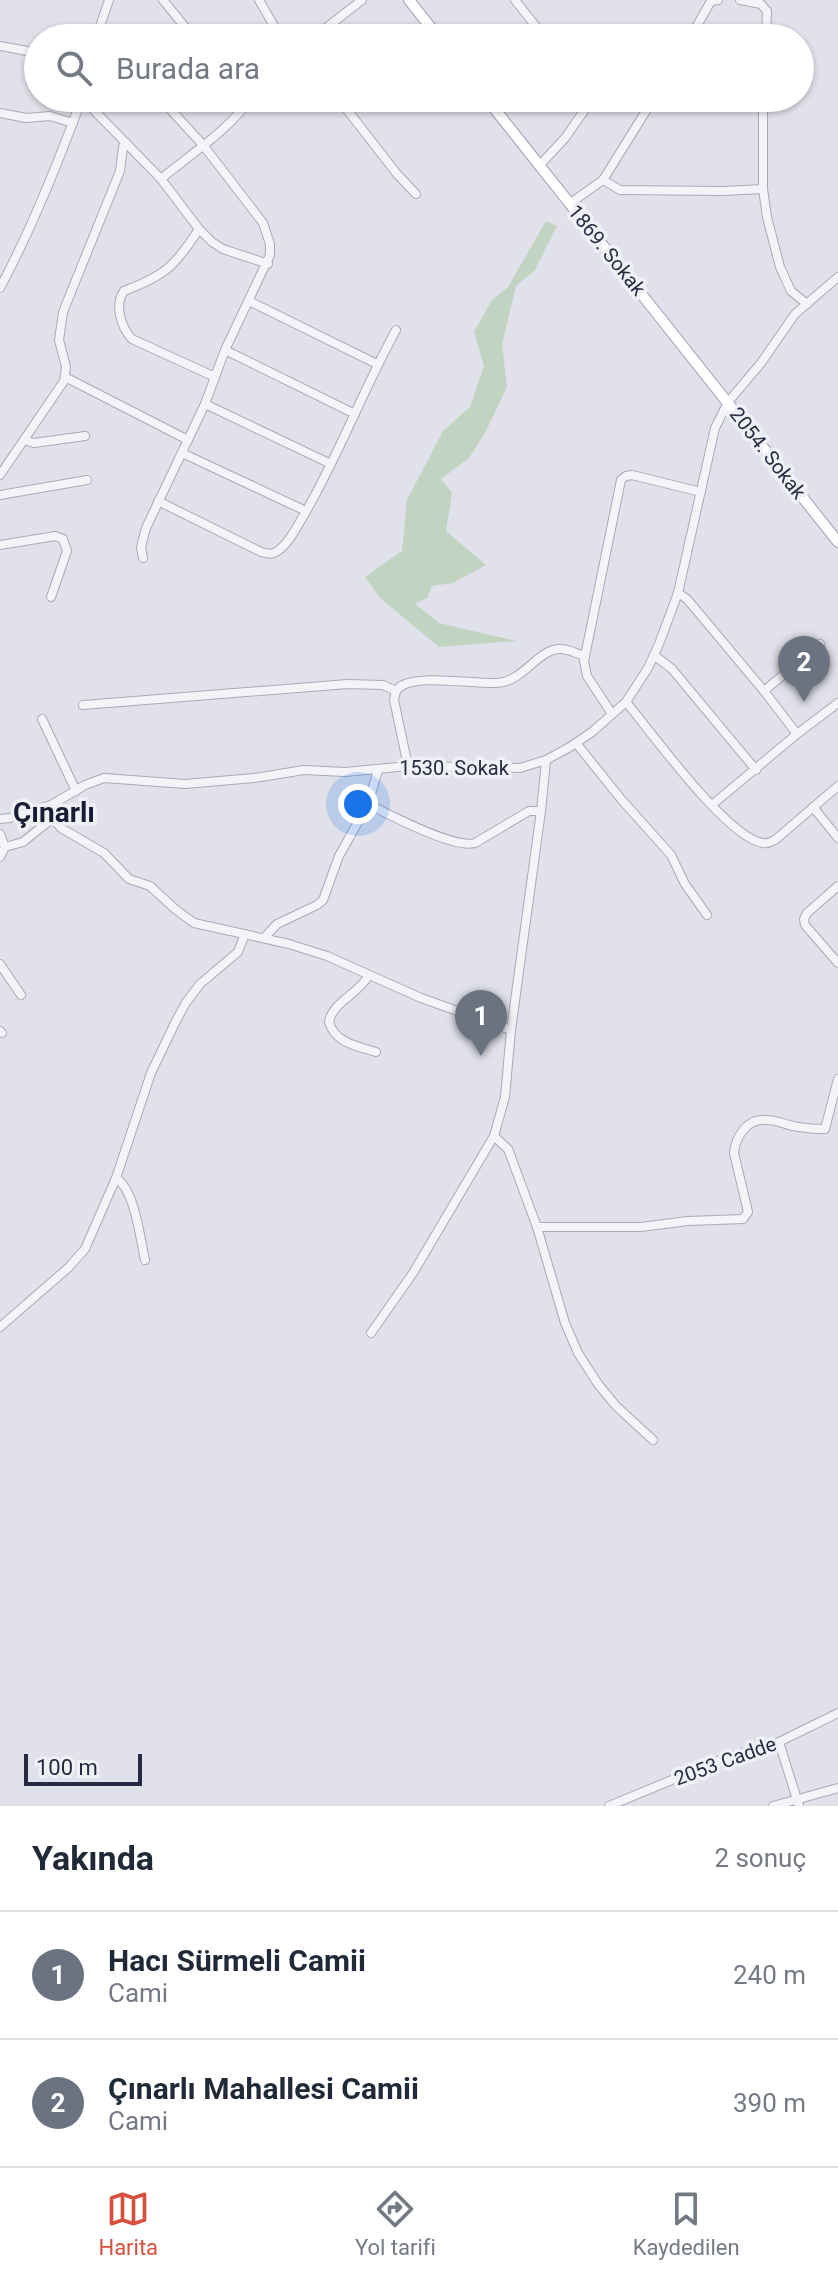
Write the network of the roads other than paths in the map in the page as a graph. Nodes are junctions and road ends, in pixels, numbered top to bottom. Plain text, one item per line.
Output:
1 (109, 0) edge
2 (163, 0) edge
3 (259, 0) edge
4 (362, 0) edge
5 (409, 0) edge
6 (515, 0) edge
7 (718, 0) edge
8 (740, 0) edge
9 (101, 24) edge
10 (183, 24) edge
11 (273, 24) edge
12 (331, 24) edge
13 (428, 24) edge
14 (534, 24) edge
15 (698, 24) edge
16 (767, 24) edge
17 (0, 46) edge
18 (24, 50) edge
19 (77, 112) edge
20 (96, 112) edge
21 (173, 112) edge
22 (241, 112) edge
23 (349, 112) edge
24 (497, 112) edge
25 (583, 112) edge
26 (645, 112) edge
27 (763, 112) edge
28 (0, 113) edge
29 (73, 123) junction
30 (126, 143) junction
31 (203, 145) junction
32 (539, 166) junction
33 (161, 179) junction
34 (603, 180) junction
35 (763, 189) junction
36 (416, 194) dead end
37 (569, 204) junction
38 (199, 229) junction
39 (268, 264) junction
40 (838, 277) edge
41 (0, 288) edge
42 (249, 301) junction
43 (807, 304) junction
44 (396, 330) dead end
45 (225, 350) junction
46 (377, 364) junction
47 (65, 377) junction
48 (215, 377) junction
49 (728, 402) junction
50 (205, 404) junction
51 (355, 414) junction
52 (85, 436) dead end
53 (24, 440) junction
54 (188, 440) junction
55 (182, 453) junction
56 (331, 464) junction
57 (0, 475) edge
58 (87, 480) dead end
59 (701, 492) junction
60 (0, 495) edge
61 (158, 501) junction
62 (306, 511) junction
63 (838, 542) edge
64 (0, 545) edge
65 (143, 558) dead end
66 (678, 593) junction
67 (51, 597) dead end
68 (820, 644) dead end
69 (654, 655) junction
70 (585, 656) junction
71 (396, 691) junction
72 (764, 691) junction
73 (626, 702) junction
74 (838, 703) edge
75 (83, 705) dead end
76 (612, 714) junction
77 (42, 719) dead end
78 (797, 734) junction
79 (576, 743) junction
80 (546, 760) junction
81 (408, 766) junction
82 (378, 770) junction
83 (756, 770) junction
84 (838, 786) edge
85 (76, 791) junction
86 (368, 804) junction
87 (712, 805) junction
88 (44, 807) junction
89 (813, 807) junction
90 (541, 811) junction
91 (53, 818) junction
92 (0, 819) edge
93 (0, 834) edge
94 (838, 838) edge
95 (5, 847) junction
96 (0, 857) edge
97 (838, 886) edge
98 (707, 915) dead end
99 (245, 934) junction
100 (264, 938) junction
101 (838, 963) edge
102 (0, 964) edge
103 (369, 975) junction
104 (21, 995) dead end
105 (511, 1030) junction
106 (376, 1052) dead end
107 (838, 1079) edge
108 (494, 1136) junction
109 (116, 1178) junction
110 (537, 1227) junction
111 (145, 1260) dead end
112 (0, 1327) edge
113 (371, 1333) dead end
114 (653, 1440) dead end
115 (838, 1713) edge
116 (779, 1742) junction
117 (838, 1788) edge
118 (798, 1803) edge
119 (609, 1806) edge
120 (773, 1806) edge

1 - 9 street
2 - 10 street
3 - 11 street
4 - 12 street
5 - 13 main road
6 - 14 street
7 - 15 street
8 - 16 street
17 - 18 street
19 - 29 street
20 - 30 street
21 - 31 street
22 - 31 street
23 - 36 street
24 - 32 main road, 1869. Sokak
25 - 32 street
26 - 34 street
27 - 35 street
28 - 29 street
29 - 41 street
30 - 33 street
30 - 47 street
31 - 33 street
31 - 39 street
32 - 37 main road, 1869. Sokak
33 - 38 street
34 - 35 street
34 - 37 street
35 - 43 street
37 - 49 main road, 1869. Sokak
38 - 39 street
38 - 48 street
39 - 42 street
40 - 43 street, 1530. Sokak
42 - 45 street
42 - 46 street
43 - 49 street, 1530. Sokak
44 - 46 street
45 - 48 street
45 - 51 street
46 - 51 street
47 - 53 street
47 - 54 street
48 - 50 street
49 - 59 street, 1530. Sokak
49 - 63 main road, 2054. Sokak
50 - 54 street
50 - 56 street
51 - 56 street
52 - 53 street
53 - 57 street
54 - 55 street
55 - 61 street
55 - 62 street
56 - 62 street
58 - 60 street
59 - 66 street, 1530. Sokak
59 - 70 street
61 - 62 street
61 - 65 street
64 - 67 street
66 - 69 street, 1530. Sokak
66 - 72 street
68 - 72 street
69 - 73 street, 1530. Sokak
69 - 83 street
70 - 71 street
70 - 76 street
71 - 75 street
71 - 81 street
72 - 78 street
73 - 76 street, 1530. Sokak
73 - 87 street
74 - 78 street
76 - 79 street, 1530. Sokak
77 - 85 street
78 - 83 street
79 - 80 street, 1530. Sokak
79 - 98 street
80 - 81 street, 1530. Sokak
80 - 90 street
81 - 82 street, 1530. Sokak
82 - 85 street, 1530. Sokak
82 - 86 street
83 - 87 street
84 - 89 street
85 - 88 street, 1530. Sokak
86 - 90 street
86 - 100 street
87 - 89 street
88 - 91 street
88 - 92 street, 1530. Sokak
89 - 94 street
90 - 105 street
91 - 95 street
91 - 99 street
93 - 95 street
95 - 96 street
97 - 101 street
99 - 100 street
99 - 109 street
100 - 103 street
102 - 104 street
103 - 105 street
103 - 106 street
105 - 108 street
107 - 110 street
108 - 110 street
108 - 113 street
109 - 111 street
109 - 112 street
110 - 114 street
115 - 116 street, 2053 Cadde
116 - 118 street
116 - 119 street, 2053 Cadde
117 - 118 street
118 - 120 street

